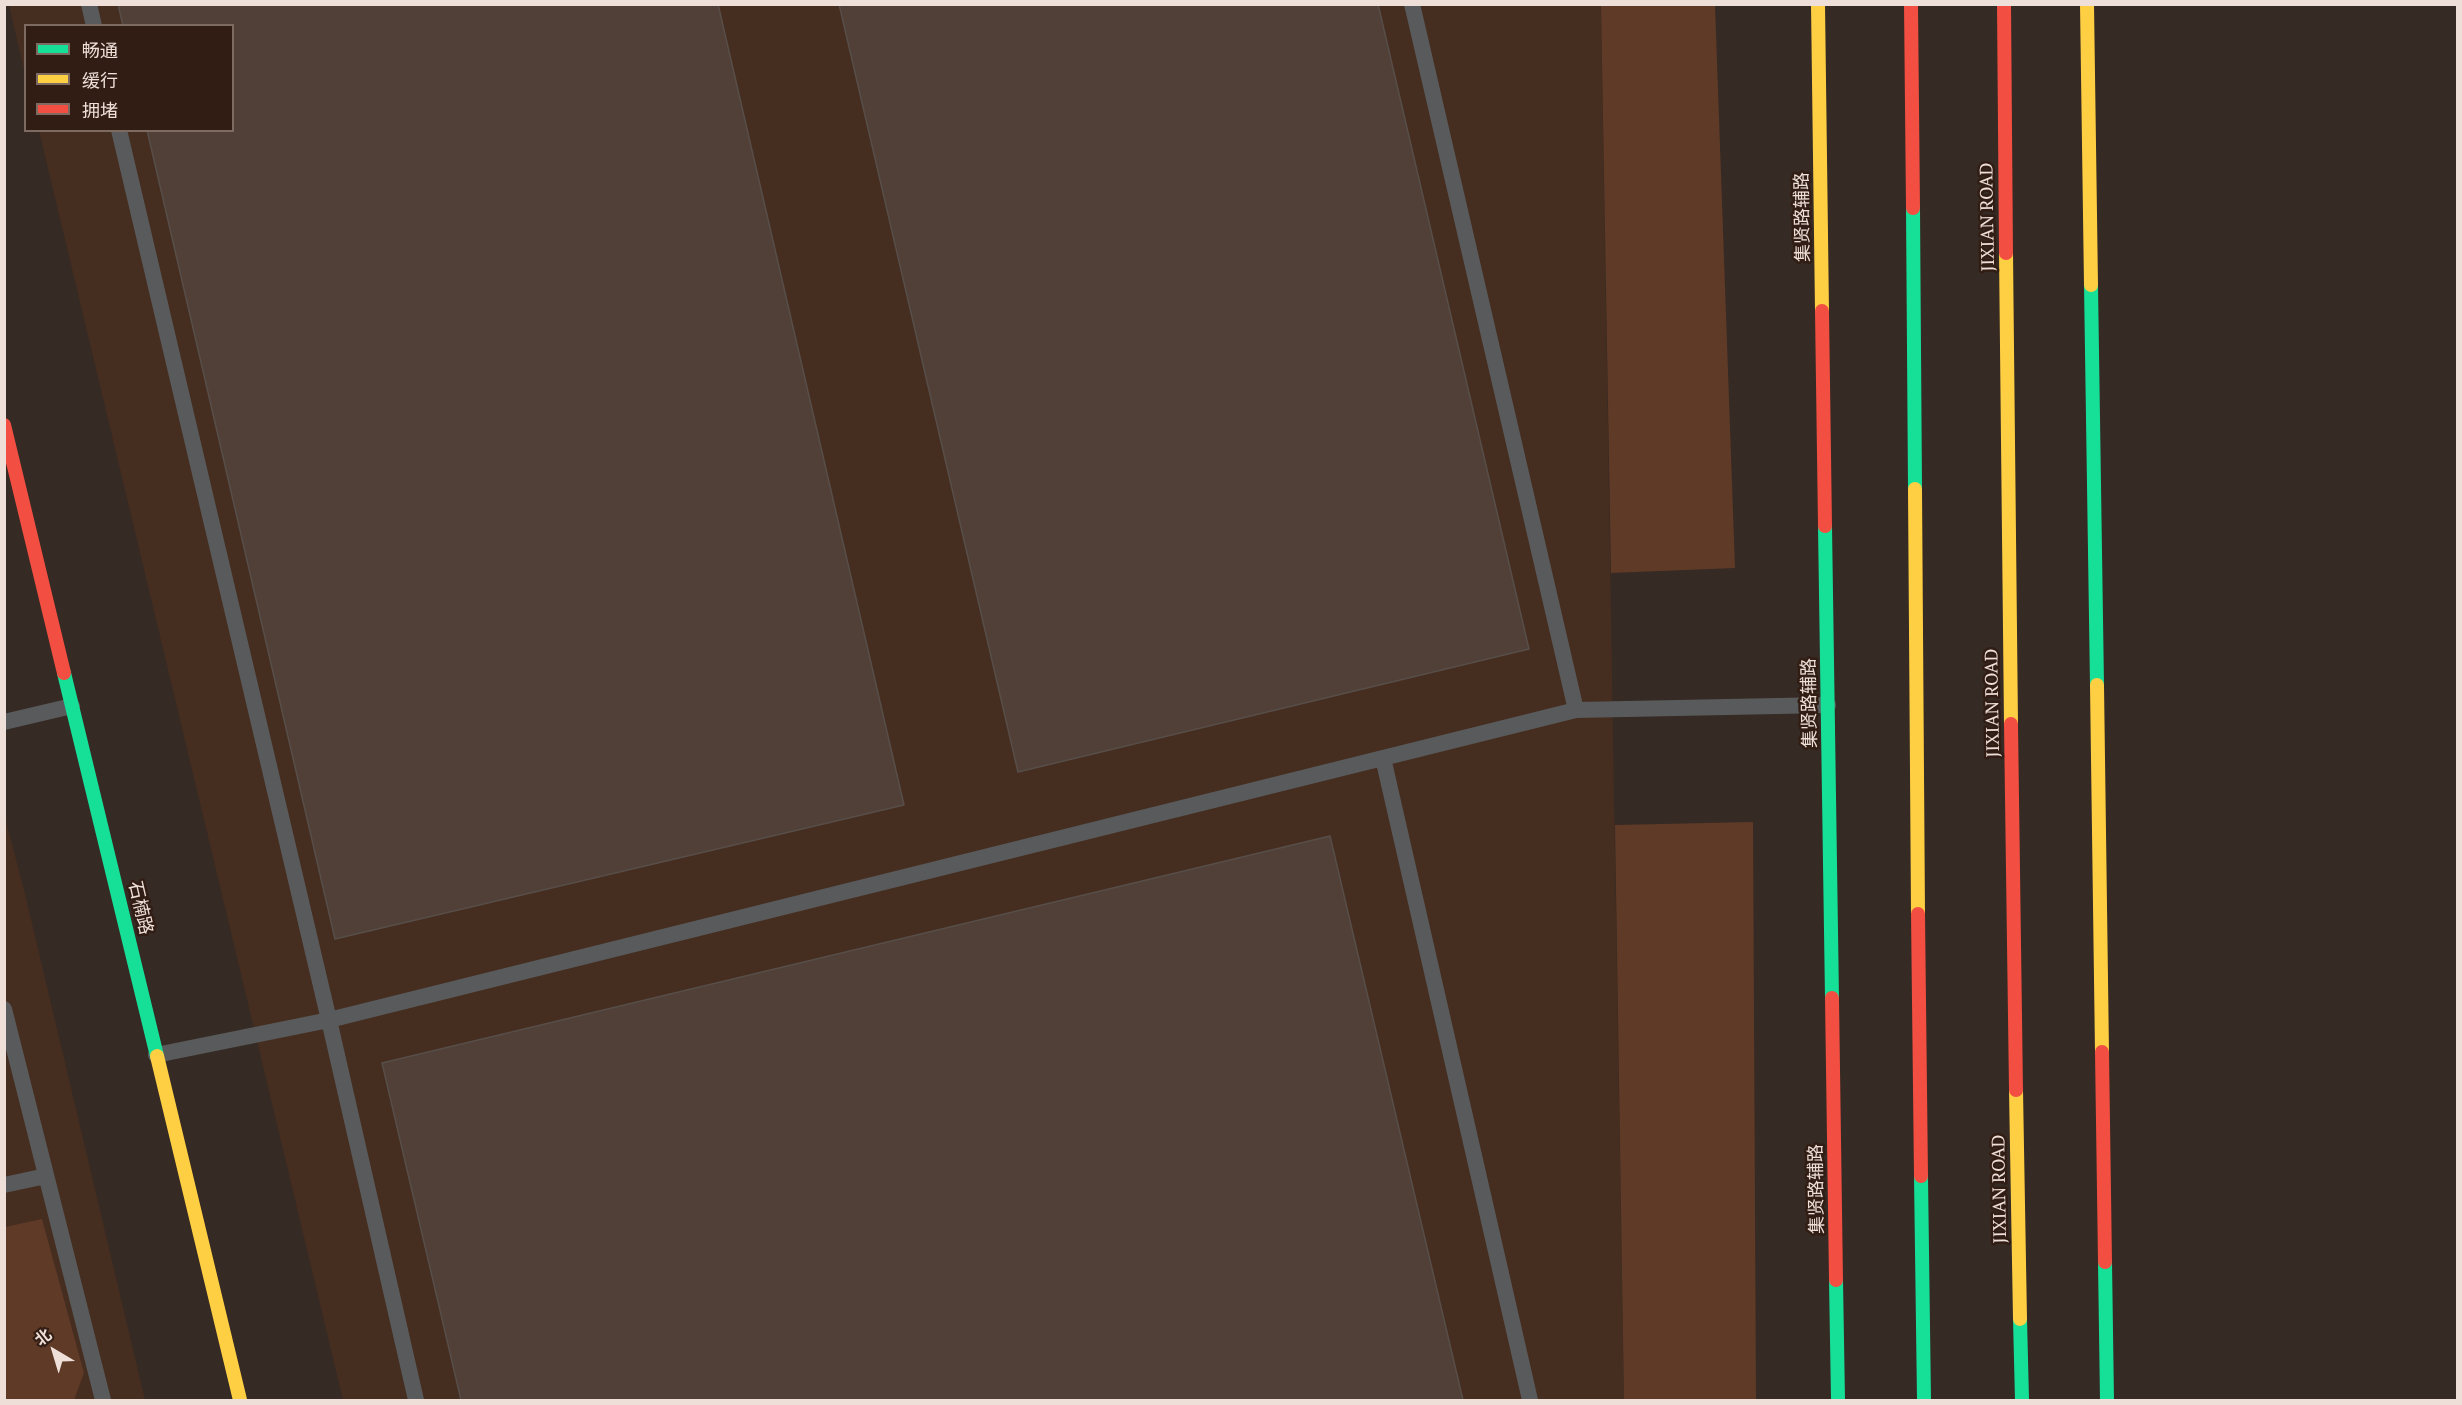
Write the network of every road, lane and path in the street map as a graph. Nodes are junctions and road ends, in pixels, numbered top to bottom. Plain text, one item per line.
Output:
1 (89, 4) edge
2 (1412, 4) edge
3 (1818, 4) edge
4 (1911, 4) edge
5 (2004, 4) edge
6 (2087, 4) edge
7 (94, 24) edge
8 (118, 132) edge
9 (4, 425) edge
10 (1828, 705) junction
11 (72, 706) junction
12 (1576, 710) junction
13 (4, 722) edge
14 (1383, 758) junction
15 (4, 1009) edge
16 (329, 1020) junction
17 (156, 1055) junction
18 (46, 1176) junction
19 (4, 1185) edge
20 (103, 1401) edge
21 (240, 1401) edge
22 (416, 1401) edge
23 (1530, 1401) edge
24 (1838, 1401) edge
25 (1924, 1401) edge
26 (2022, 1401) edge
27 (2107, 1401) edge

1 - 7 lane
2 - 12 lane
3 - 10 main road, 集贤路辅路
4 - 25 main road
5 - 26 main road, JIXIAN ROAD
6 - 27 main road
8 - 16 lane
9 - 11 main road, 石楠路
10 - 12 lane
10 - 24 main road, 集贤路辅路
11 - 13 lane
11 - 17 main road, 石楠路
12 - 14 lane
14 - 16 lane
14 - 23 lane
15 - 18 lane
16 - 17 lane
16 - 22 lane
17 - 21 main road, 石楠路
18 - 19 lane
18 - 20 lane

